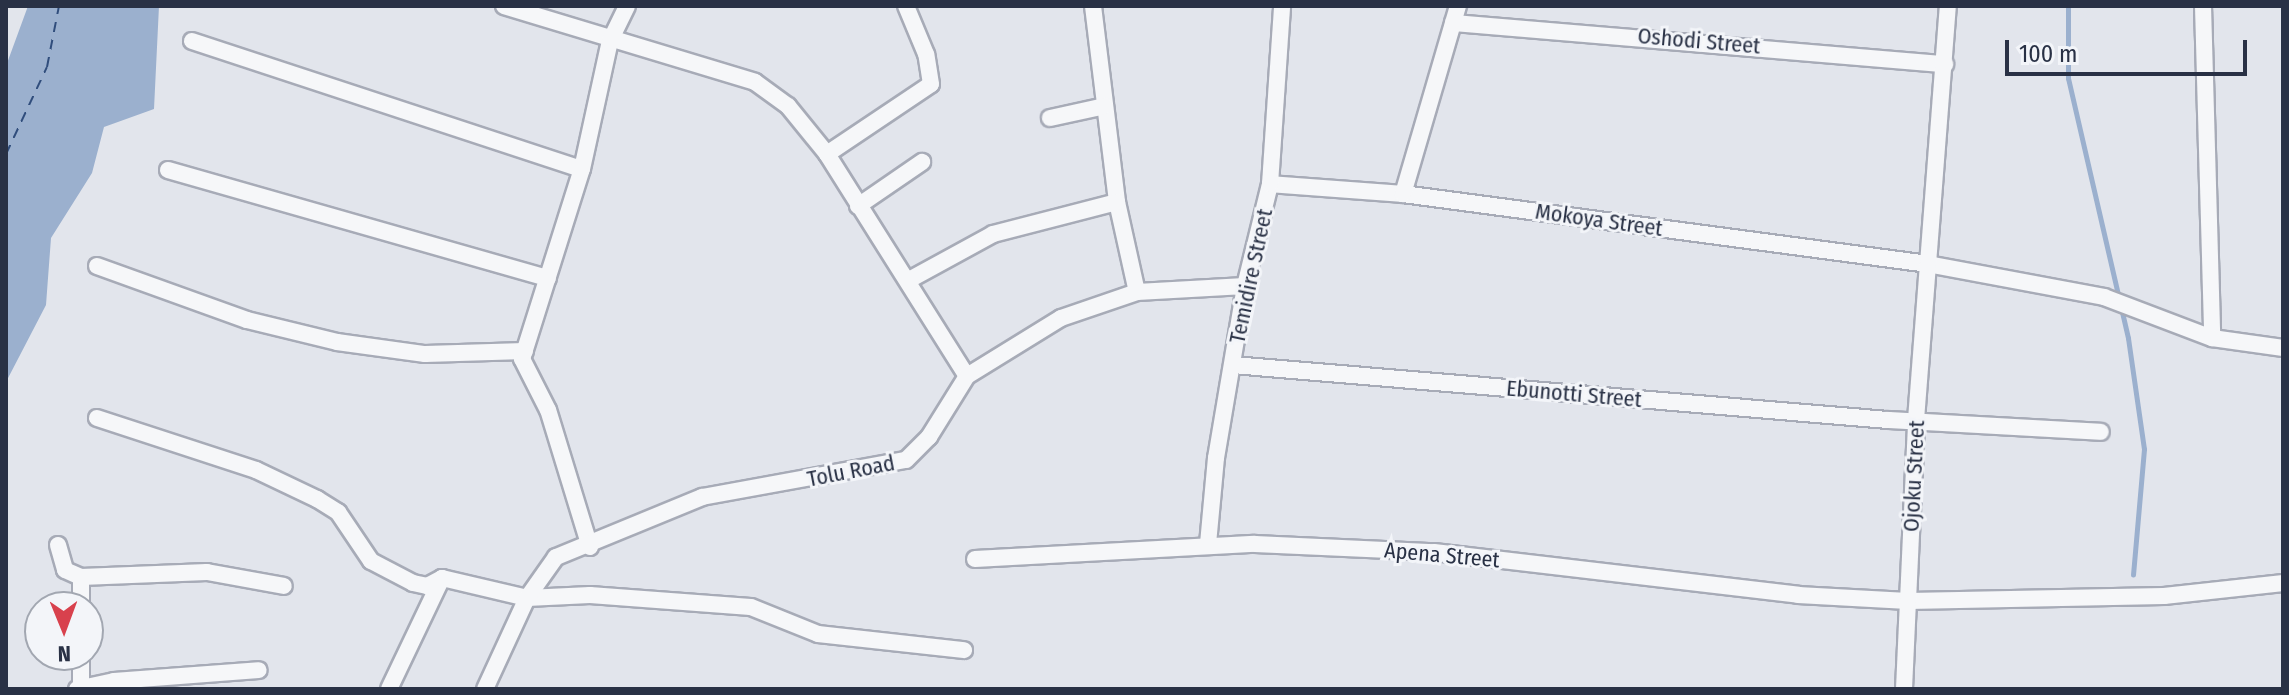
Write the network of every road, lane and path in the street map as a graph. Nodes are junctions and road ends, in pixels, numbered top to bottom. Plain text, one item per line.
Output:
1 (504, 6) edge
2 (627, 6) edge
3 (906, 6) edge
4 (1093, 6) edge
5 (1282, 6) edge
6 (1458, 6) edge
7 (1948, 6) edge
8 (2203, 6) edge
9 (1453, 23) junction
10 (192, 41) dead end
11 (610, 41) junction
12 (1945, 64) junction
13 (1105, 106) junction
14 (1050, 118) dead end
15 (827, 154) junction
16 (922, 162) dead end
17 (582, 169) junction
18 (168, 170) dead end
19 (1270, 184) junction
20 (1403, 194) junction
21 (1117, 202) junction
22 (858, 206) junction
23 (1928, 264) junction
24 (97, 266) dead end
25 (548, 278) junction
26 (909, 280) junction
27 (1245, 286) junction
28 (1137, 292) junction
29 (2212, 338) junction
30 (2283, 348) edge
31 (525, 351) junction
32 (1233, 365) junction
33 (967, 376) junction
34 (97, 418) dead end
35 (1916, 420) junction
36 (2101, 432) dead end
37 (1208, 544) junction
38 (58, 545) dead end
39 (590, 547) junction
40 (975, 559) dead end
41 (81, 577) junction
42 (442, 578) junction
43 (2283, 583) edge
44 (284, 586) dead end
45 (81, 591) edge
46 (527, 598) junction
47 (1908, 601) junction
48 (964, 650) dead end
49 (259, 670) dead end
50 (84, 688) edge
51 (389, 689) edge
52 (485, 689) edge
53 (1904, 689) edge

1 - 11 street
2 - 11 street
3 - 15 street
4 - 13 street
5 - 19 street, Temidire Street
6 - 9 street
7 - 12 street, Ojoku Street
8 - 29 street
9 - 12 street, Oshodi Street
9 - 20 street
10 - 17 street
11 - 15 street
11 - 17 street
12 - 23 street, Ojoku Street
13 - 14 street
13 - 21 street
15 - 22 street
16 - 22 street
17 - 25 street
18 - 25 street
19 - 20 street, Mokoya Street
19 - 27 street, Temidire Street
20 - 23 street, Mokoya Street
21 - 26 street
21 - 28 street
22 - 26 street
23 - 29 street, Mokoya Street
23 - 35 street, Ojoku Street
24 - 31 street
25 - 31 street
26 - 33 street
27 - 28 street, Tolu Road
27 - 32 street, Temidire Street
28 - 33 street, Tolu Road
29 - 30 street, Mokoya Street
31 - 39 street
32 - 35 street, Ebunotti Street
32 - 37 street, Temidire Street
33 - 39 street, Tolu Road
34 - 42 street
35 - 36 street, Ebunotti Street
35 - 47 street, Ojoku Street
37 - 40 street, Apena Street
37 - 47 street, Apena Street
38 - 41 street
39 - 46 street, Tolu Road
41 - 44 street
41 - 45 street
42 - 46 street
42 - 51 street
43 - 47 street, Apena Street
46 - 48 street
46 - 52 street, Tolu Road
47 - 53 street, Ojoku Street
49 - 50 street

